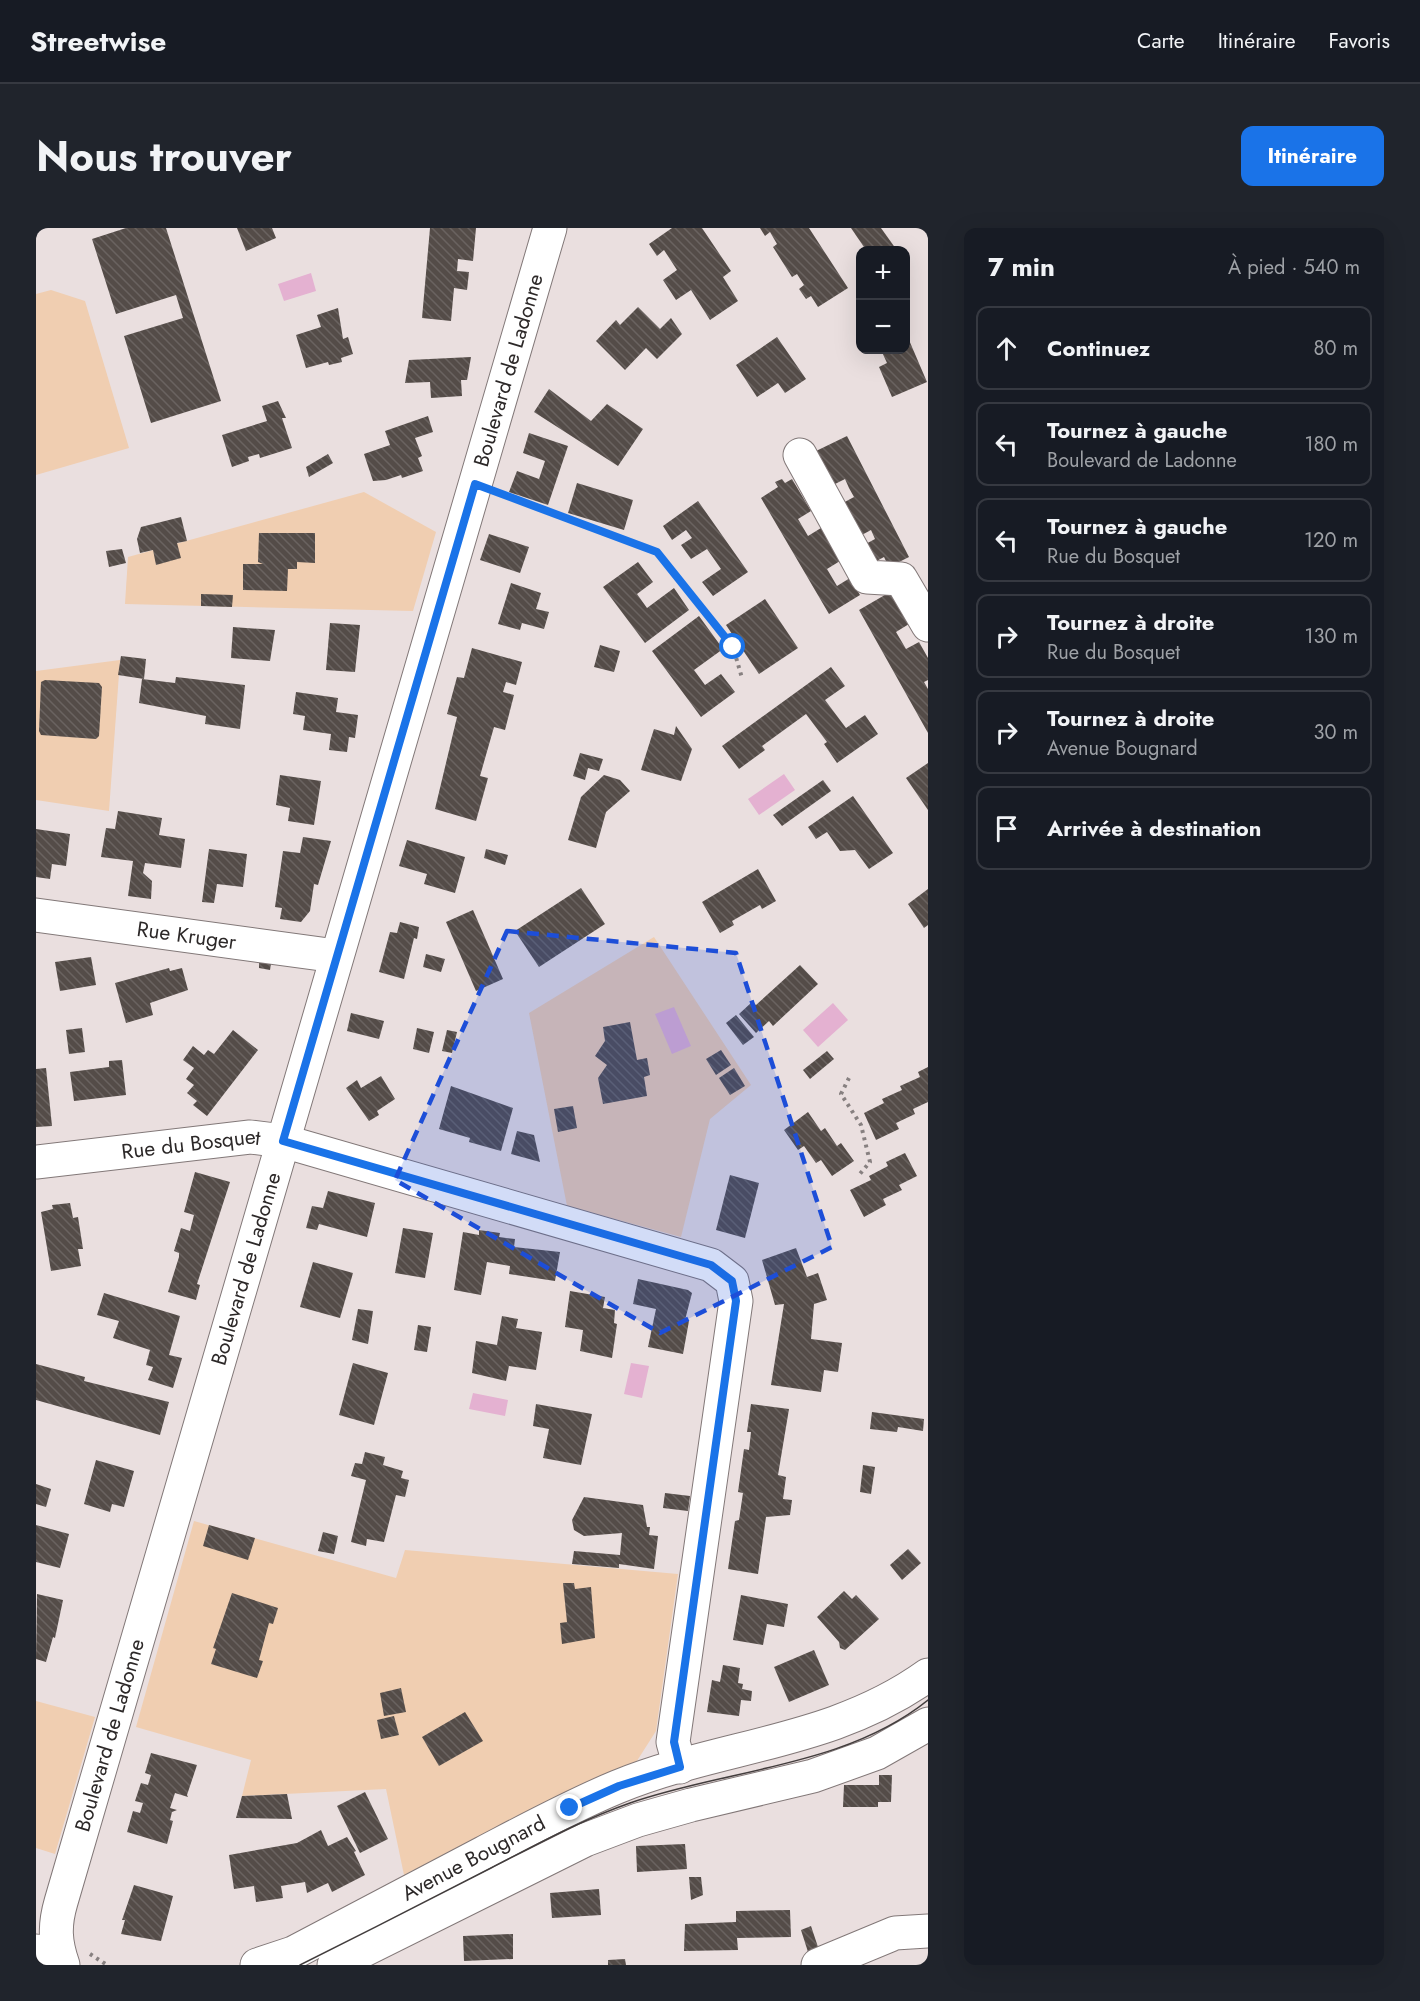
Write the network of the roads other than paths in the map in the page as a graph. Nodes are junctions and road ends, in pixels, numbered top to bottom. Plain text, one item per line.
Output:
1 (550, 228) edge
2 (800, 455) dead end
3 (925, 613) edge
4 (36, 915) edge
5 (336, 956) junction
6 (283, 1141) junction
7 (36, 1162) edge
8 (928, 1676) edge
9 (927, 1728) edge
10 (680, 1767) junction
11 (928, 1931) edge
12 (36, 1952) edge
13 (62, 1965) edge
14 (257, 1965) edge
15 (334, 1965) edge
16 (818, 1965) edge

1 - 5 street, Boulevard de Ladonne
2 - 3 street
4 - 5 street, Rue Kruger
5 - 6 street, Boulevard de Ladonne
6 - 7 street, Rue du Bosquet
6 - 10 street, Rue du Bosquet
6 - 13 street, Boulevard de Ladonne
8 - 10 street, Avenue Bougnard
9 - 15 street, Avenue Bougnard
10 - 14 street, Avenue Bougnard
11 - 16 street
12 - 13 street

